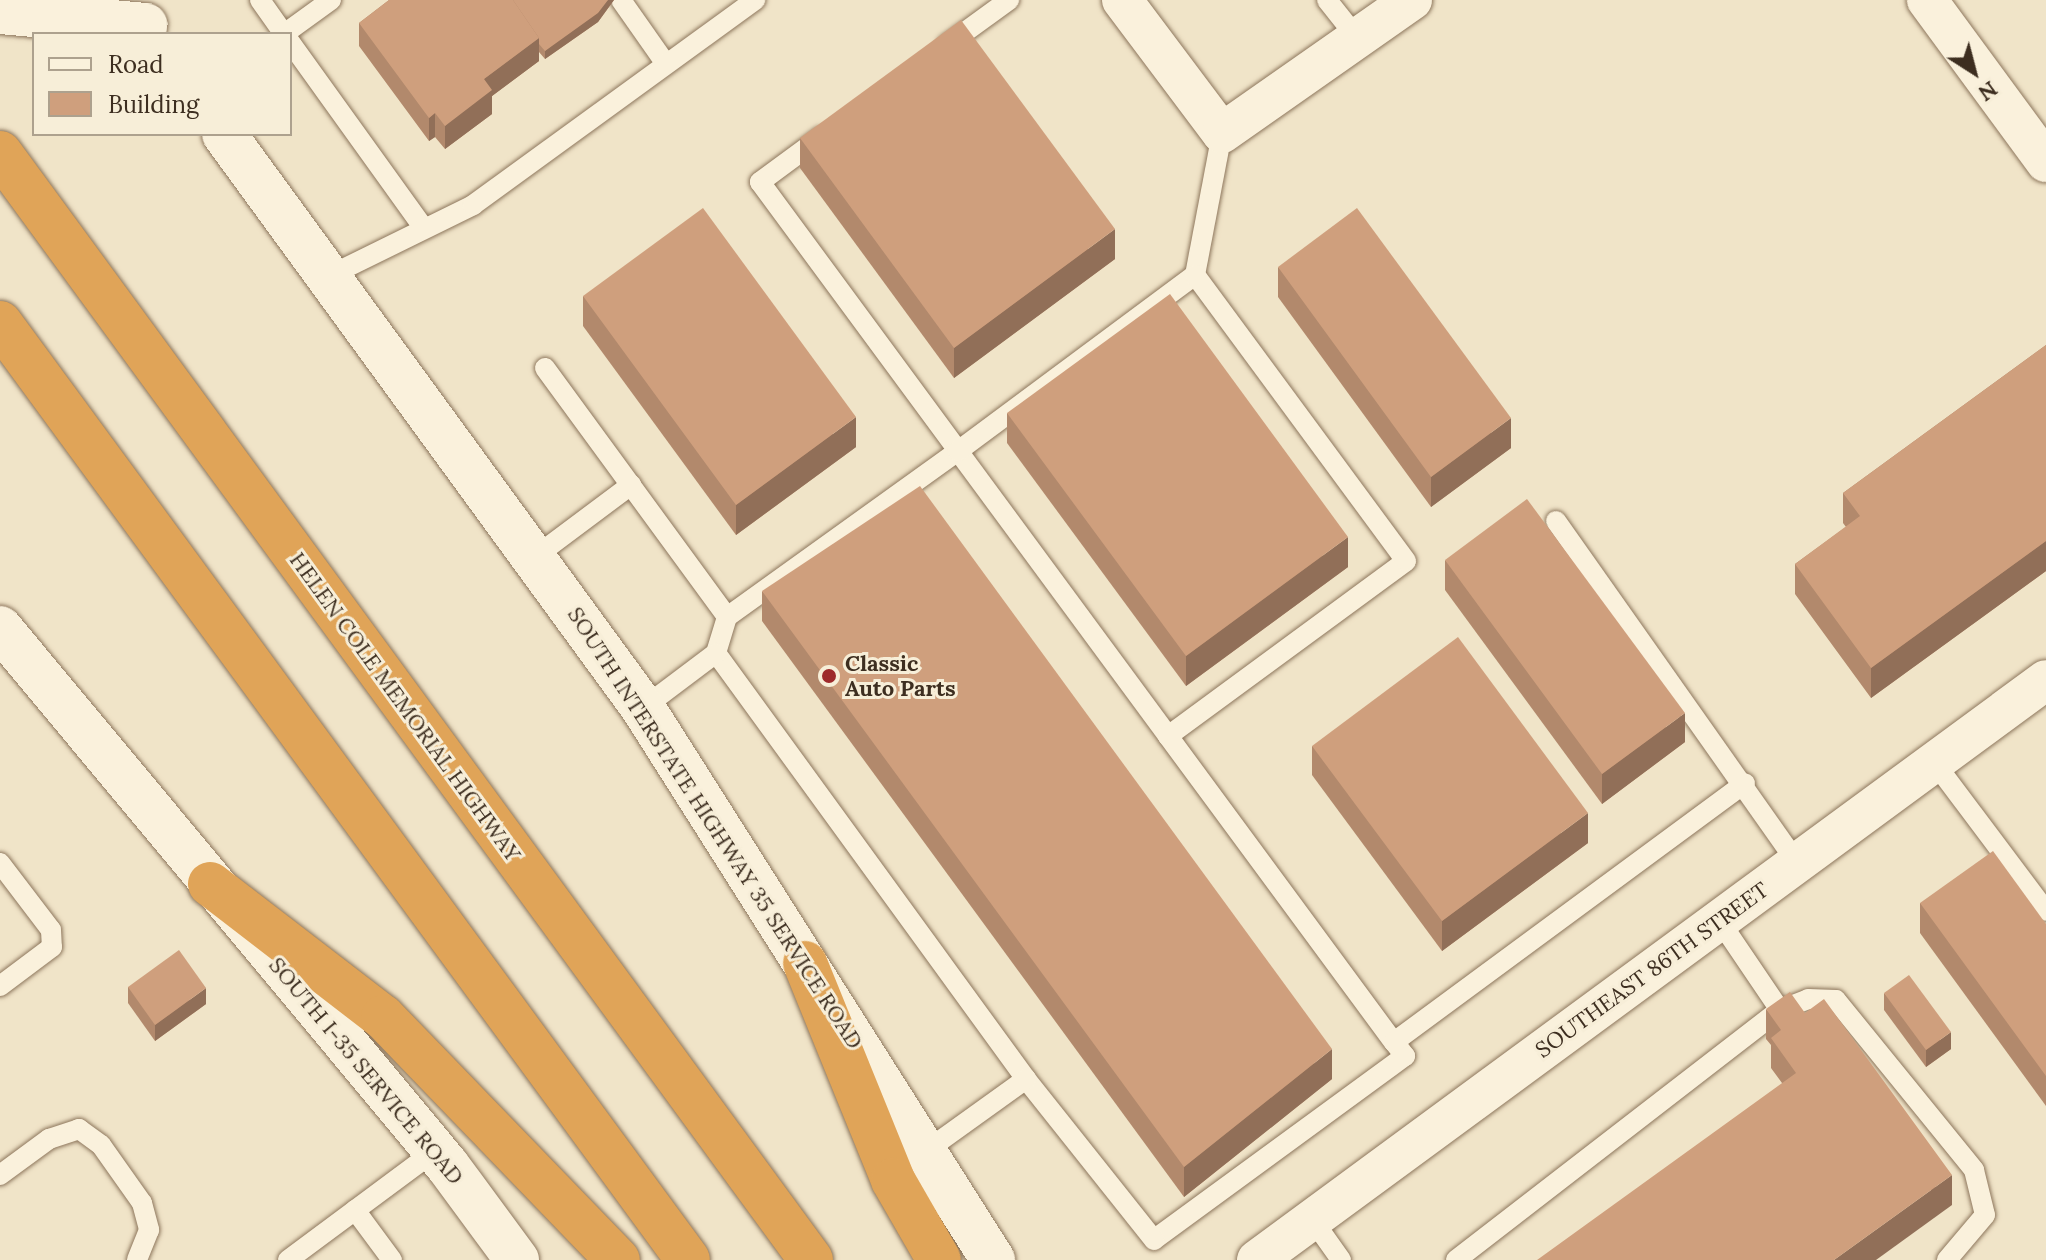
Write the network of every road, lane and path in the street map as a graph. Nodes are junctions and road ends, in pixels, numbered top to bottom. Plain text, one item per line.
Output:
1 (260, 0) edge
2 (331, 0) edge
3 (621, 0) edge
4 (755, 0) edge
5 (1009, 0) edge
6 (1122, 0) edge
7 (1327, 0) edge
8 (1412, 0) edge
9 (1927, 0) edge
10 (0, 12) edge
11 (141, 20) edge
12 (283, 32) edge
13 (287, 32) edge
14 (1358, 39) junction
15 (292, 45) edge
16 (666, 64) junction
17 (922, 64) edge
18 (835, 128) edge
19 (1222, 133) junction
20 (225, 136) edge
21 (0, 153) edge
22 (2046, 162) edge
23 (421, 224) junction
24 (1195, 275) junction
25 (329, 276) junction
26 (0, 323) edge
27 (545, 368) dead end
28 (958, 451) junction
29 (631, 485) junction
30 (1556, 521) dead end
31 (536, 556) junction
32 (727, 617) junction
33 (0, 628) edge
34 (716, 653) junction
35 (2046, 680) edge
36 (643, 708) junction
37 (1168, 736) junction
38 (1934, 762) junction
39 (1745, 783) junction
40 (0, 863) edge
41 (1797, 863) junction
42 (210, 884) junction
43 (2046, 911) edge
44 (1719, 920) junction
45 (805, 963) junction
46 (0, 986) edge
47 (1780, 1010) junction
48 (1394, 1042) junction
49 (1026, 1079) junction
50 (435, 1151) junction
51 (923, 1153) junction
52 (0, 1175) edge
53 (355, 1210) junction
54 (1312, 1219) junction
55 (137, 1260) edge
56 (288, 1260) edge
57 (392, 1260) edge
58 (517, 1260) edge
59 (618, 1260) edge
60 (688, 1260) edge
61 (811, 1260) edge
62 (939, 1260) edge
63 (993, 1260) edge
64 (1257, 1260) edge
65 (1341, 1260) edge
66 (1456, 1260) edge
67 (1947, 1260) edge

1 - 12 lane
2 - 13 lane
3 - 16 lane
4 - 16 lane
5 - 17 lane
6 - 19 street
7 - 14 lane
8 - 14 street
9 - 22 street
10 - 11 main road
14 - 19 street
15 - 23 lane
16 - 23 lane
18 - 28 lane
19 - 24 lane
20 - 25 main road, SOUTH INTERSTATE HIGHWAY 35 SERVICE ROAD
21 - 61 highway, HELEN COLE MEMORIAL HIGHWAY
23 - 25 lane
24 - 28 lane
24 - 37 lane
25 - 31 main road, SOUTH INTERSTATE HIGHWAY 35 SERVICE ROAD
26 - 60 highway
27 - 29 lane
28 - 32 lane
28 - 37 lane
29 - 31 lane
29 - 32 lane
30 - 39 lane
31 - 36 main road, SOUTH INTERSTATE HIGHWAY 35 SERVICE ROAD
32 - 34 lane
33 - 42 main road
34 - 36 lane
34 - 49 lane
35 - 38 street, SOUTHEAST 86TH STREET
36 - 45 main road, SOUTH INTERSTATE HIGHWAY 35 SERVICE ROAD
37 - 48 lane
38 - 41 street, SOUTHEAST 86TH STREET
38 - 43 lane
39 - 41 lane
39 - 48 lane
40 - 46 lane
41 - 44 street, SOUTHEAST 86TH STREET
42 - 50 main road, SOUTH I-35 SERVICE ROAD
42 - 59 highway
44 - 47 lane
44 - 54 street, SOUTHEAST 86TH STREET
45 - 51 main road, SOUTH INTERSTATE HIGHWAY 35 SERVICE ROAD
45 - 62 highway
47 - 66 lane
47 - 67 lane
48 - 49 lane
49 - 51 lane
50 - 53 lane
50 - 58 main road, SOUTH I-35 SERVICE ROAD
51 - 63 main road, SOUTH INTERSTATE HIGHWAY 35 SERVICE ROAD
52 - 55 lane
53 - 56 lane
53 - 57 lane
54 - 64 street, SOUTHEAST 86TH STREET
54 - 65 lane

